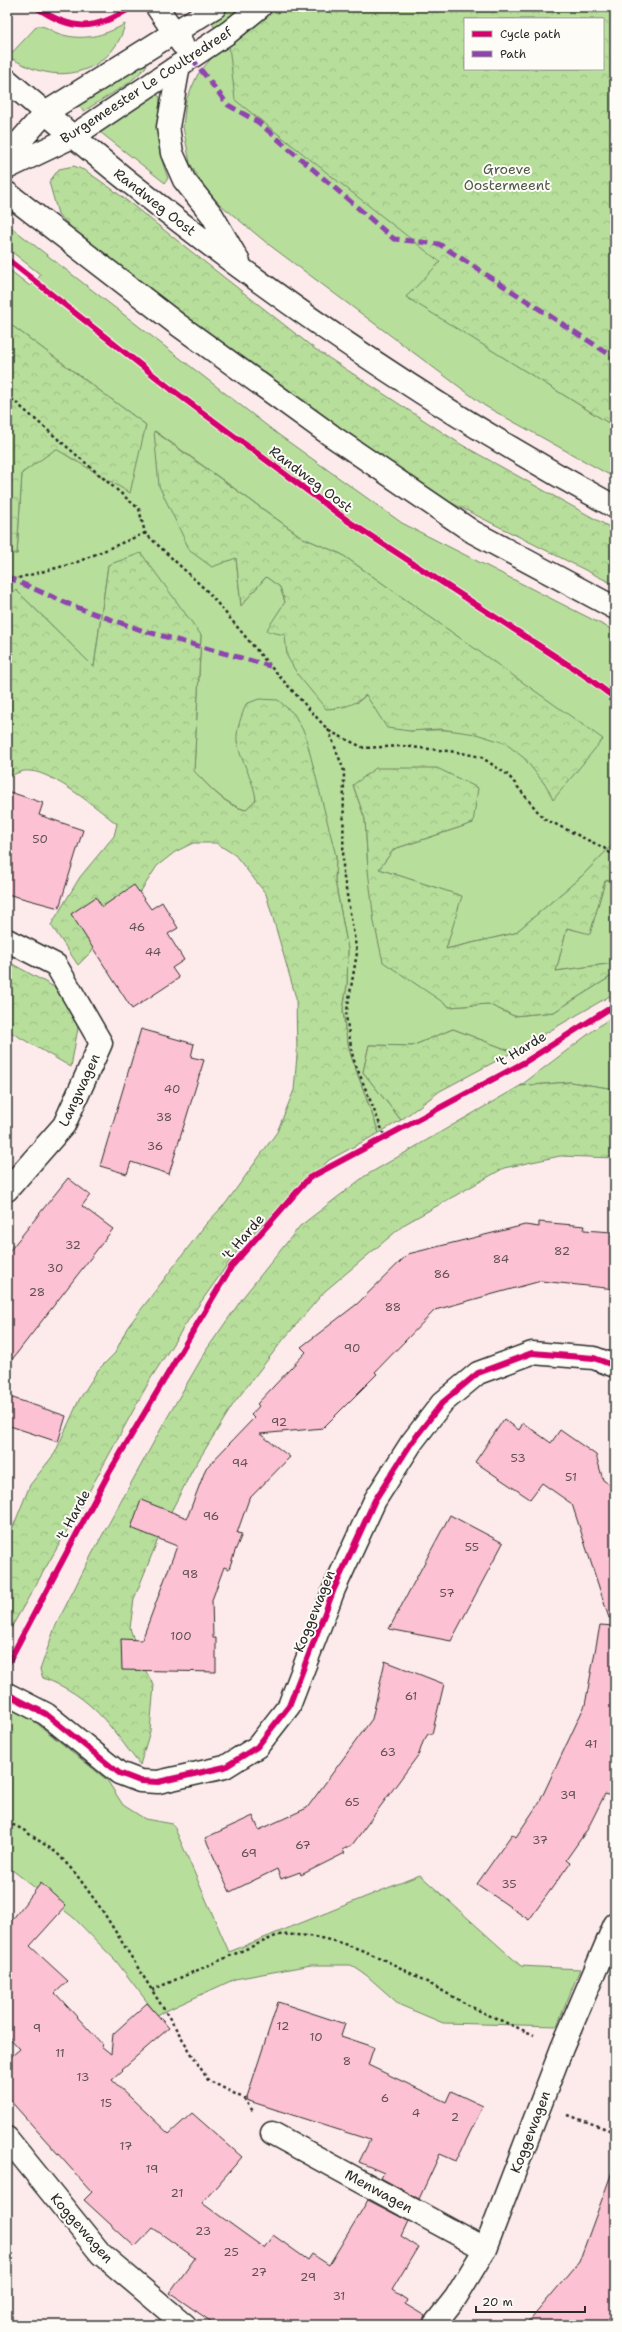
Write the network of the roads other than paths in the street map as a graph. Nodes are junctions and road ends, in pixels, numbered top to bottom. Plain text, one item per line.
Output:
1 (157, 7) edge
2 (215, 7) edge
3 (260, 7) edge
4 (173, 32) junction
5 (185, 61) junction
6 (7, 80) edge
7 (45, 113) junction
8 (72, 137) junction
9 (7, 156) edge
10 (7, 168) edge
11 (7, 193) edge
12 (244, 270) junction
13 (615, 507) edge
14 (615, 608) edge
15 (7, 940) edge
16 (7, 1190) edge
17 (615, 1366) edge
18 (7, 1694) edge
19 (614, 1929) edge
20 (272, 2133) road end
21 (7, 2138) edge
22 (485, 2249) junction
23 (185, 2325) edge
24 (434, 2325) edge

1 - 4 street
2 - 4 street, Burgemeester Le Coultredreef
3 - 5 street, Burgemeester Le Coultredreef
4 - 5 street
4 - 7 street, Burgemeester Le Coultredreef
5 - 8 street, Burgemeester Le Coultredreef
5 - 12 street
6 - 7 street, Randweg Oost
7 - 8 street, Randweg Oost
7 - 9 street, Burgemeester Le Coultredreef
8 - 10 street, Burgemeester Le Coultredreef
8 - 12 street, Randweg Oost
11 - 14 street
12 - 13 street, Randweg Oost
15 - 16 street, Langwagen
17 - 18 street, Koggewagen
19 - 22 street, Koggewagen
20 - 22 street, Menwagen
21 - 23 street, Koggewagen
22 - 24 street, Koggewagen

